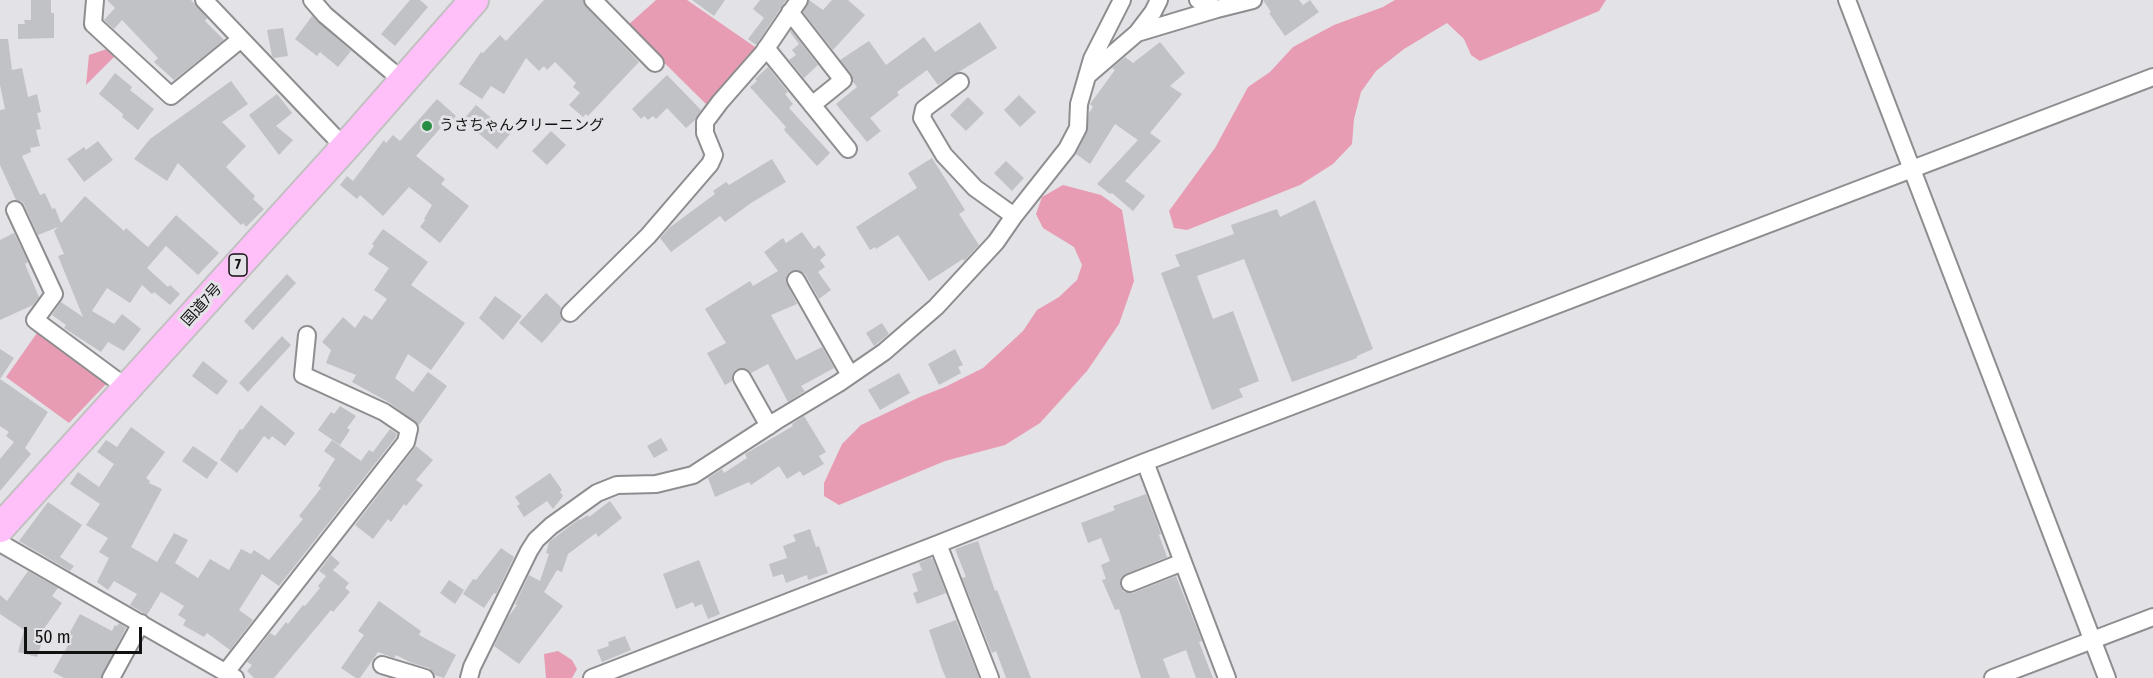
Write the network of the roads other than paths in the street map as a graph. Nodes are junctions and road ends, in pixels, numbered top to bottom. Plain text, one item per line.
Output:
1 (95, 0) edge
2 (204, 0) edge
3 (312, 0) edge
4 (474, 0) edge
5 (593, 0) edge
6 (1122, 0) edge
7 (1159, 0) edge
8 (1198, 0) edge
9 (1253, 0) edge
10 (1847, 0) edge
11 (795, 6) edge
12 (1217, 9) junction
13 (1137, 33) junction
14 (241, 39) junction
15 (766, 48) junction
16 (655, 63) dead end
17 (1087, 76) junction
18 (2153, 77) edge
19 (404, 81) junction
20 (960, 82) dead end
21 (812, 105) junction
22 (345, 148) junction
23 (848, 149) dead end
24 (1912, 169) junction
25 (15, 210) dead end
26 (1014, 216) junction
27 (796, 280) dead end
28 (570, 313) dead end
29 (307, 335) dead end
30 (850, 375) junction
31 (742, 378) dead end
32 (127, 388) junction
33 (769, 426) junction
34 (1144, 462) junction
35 (0, 528) edge
36 (0, 543) edge
37 (938, 544) junction
38 (1183, 562) junction
39 (1130, 583) dead end
40 (2153, 617) edge
41 (141, 623) junction
42 (2092, 640) junction
43 (382, 664) dead end
44 (231, 675) edge
45 (111, 678) edge
46 (425, 678) edge
47 (469, 678) edge
48 (592, 678) edge
49 (990, 678) edge
50 (1227, 678) edge
51 (1993, 678) edge
52 (2107, 678) edge

1 - 14 street
2 - 14 street
3 - 19 street
4 - 19 highway, 国道7号 / 7
5 - 16 street
6 - 17 street
7 - 13 street
8 - 12 street
9 - 12 street
10 - 24 street
11 - 15 street
11 - 21 street
12 - 13 street
13 - 17 street
14 - 22 street
15 - 21 street
15 - 28 street
17 - 26 street
18 - 24 street
19 - 22 highway, 国道7号 / 7
20 - 26 street
21 - 23 street
22 - 32 highway, 国道7号 / 7
24 - 34 street
24 - 42 street
25 - 32 street
26 - 30 street
27 - 30 street
29 - 44 street
30 - 33 street
31 - 33 street
32 - 35 highway, 国道7号 / 7
33 - 47 street
34 - 37 street
34 - 38 street
36 - 41 street
37 - 48 street
37 - 49 street
38 - 39 street
38 - 50 street
40 - 42 street
41 - 44 street
41 - 45 street
42 - 51 street
42 - 52 street
43 - 46 street

